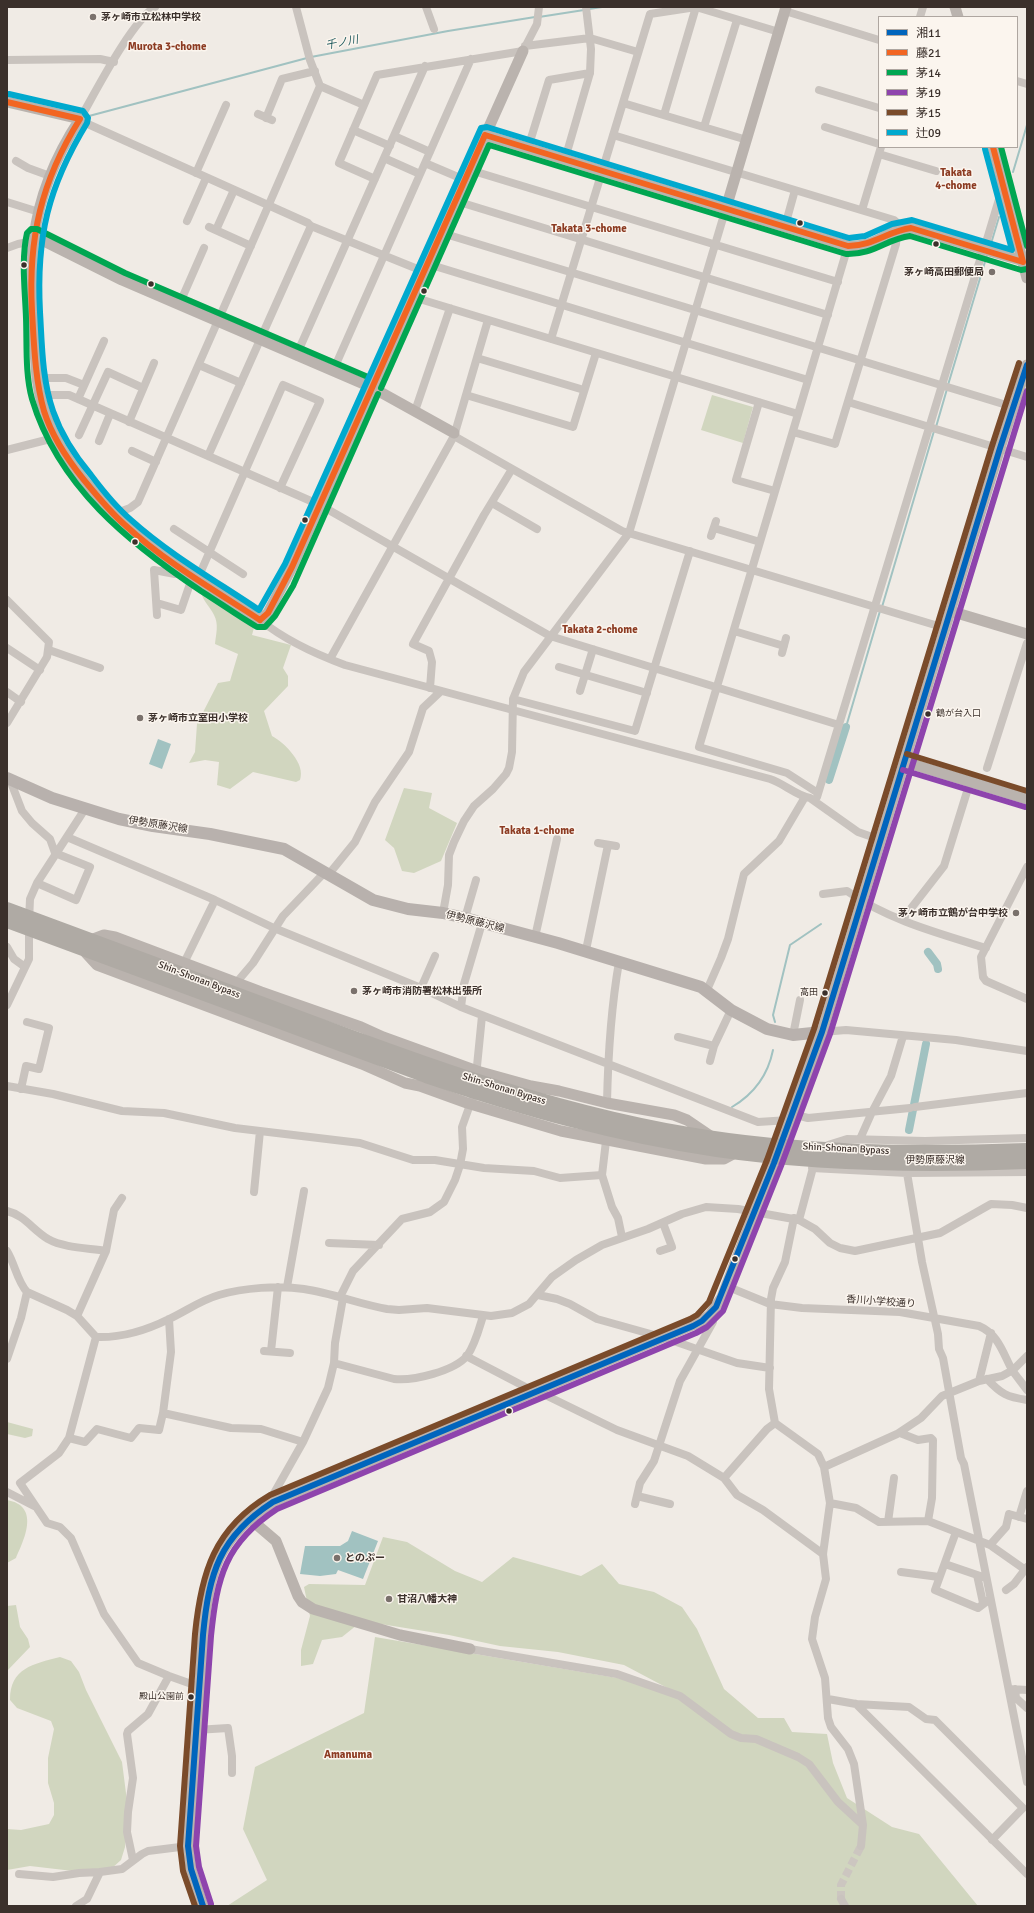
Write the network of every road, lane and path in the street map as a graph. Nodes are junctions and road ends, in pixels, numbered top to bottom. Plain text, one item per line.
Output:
1 (155, 7) edge
2 (296, 7) edge
3 (426, 7) edge
4 (586, 7) edge
5 (696, 7) edge
6 (786, 9) edge
7 (539, 13) edge
8 (737, 20) junction
9 (434, 29) dead end
10 (779, 32) junction
11 (590, 38) junction
12 (878, 40) edge
13 (524, 49) junction
14 (638, 52) junction
15 (471, 59) junction
16 (7, 60) edge
17 (114, 62) junction
18 (425, 66) junction
19 (315, 71) junction
20 (590, 73) junction
21 (320, 86) junction
22 (819, 90) dead end
23 (7, 102) edge
24 (623, 103) junction
25 (226, 105) dead end
26 (364, 105) junction
27 (878, 108) edge
28 (664, 115) junction
29 (265, 117) dead end
30 (80, 119) junction
31 (704, 127) junction
32 (825, 127) dead end
33 (353, 130) junction
34 (485, 135) junction
35 (613, 135) junction
36 (394, 136) junction
37 (747, 140) junction
38 (878, 144) edge
39 (390, 146) junction
40 (528, 148) junction
41 (993, 148) edge
42 (880, 151) edge
43 (430, 152) junction
44 (384, 158) junction
45 (565, 159) junction
46 (16, 161) dead end
47 (425, 163) junction
48 (602, 170) junction
49 (936, 171) dead end
50 (737, 172) junction
51 (196, 173) junction
52 (420, 174) junction
53 (467, 175) junction
54 (50, 176) junction
55 (206, 178) junction
56 (375, 178) junction
57 (1003, 186) junction
58 (234, 190) junction
59 (795, 190) junction
60 (456, 201) junction
61 (7, 202) edge
62 (269, 206) junction
63 (591, 207) junction
64 (726, 208) junction
65 (862, 210) junction
66 (39, 212) junction
67 (187, 221) dead end
68 (311, 226) junction
69 (785, 226) junction
70 (900, 230) junction
71 (442, 233) junction
72 (34, 239) junction
73 (581, 239) junction
74 (347, 241) junction
75 (715, 245) junction
76 (251, 246) junction
77 (848, 246) junction
78 (7, 248) edge
79 (204, 248) dead end
80 (986, 250) junction
81 (384, 255) junction
82 (1025, 262) edge
83 (426, 268) junction
84 (571, 272) junction
85 (705, 277) junction
86 (1027, 278) edge
87 (838, 282) junction
88 (413, 297) junction
89 (179, 305) junction
90 (561, 305) junction
91 (450, 308) junction
92 (696, 310) junction
93 (828, 315) junction
94 (488, 320) junction
95 (217, 322) junction
96 (551, 339) junction
97 (104, 341) dead end
98 (260, 341) junction
99 (686, 343) junction
100 (818, 348) junction
101 (596, 353) junction
102 (296, 356) junction
103 (477, 358) junction
104 (860, 360) junction
105 (154, 363) dead end
106 (199, 365) junction
107 (1027, 365) edge
108 (333, 371) junction
109 (675, 377) junction
110 (37, 378) junction
111 (808, 380) junction
112 (241, 383) junction
113 (84, 385) junction
114 (945, 386) junction
115 (144, 388) junction
116 (373, 388) junction
117 (584, 390) junction
118 (40, 395) junction
119 (466, 395) junction
120 (78, 399) junction
121 (759, 402) junction
122 (848, 402) junction
123 (93, 406) junction
124 (1013, 406) junction
125 (415, 411) junction
126 (110, 414) junction
127 (798, 414) junction
128 (129, 422) junction
129 (932, 428) junction
130 (793, 432) junction
131 (79, 435) dead end
132 (454, 435) junction
133 (54, 438) junction
134 (166, 438) junction
135 (99, 441) dead end
136 (1000, 448) junction
137 (7, 450) edge
138 (132, 451) dead end
139 (208, 456) junction
140 (1027, 457) edge
141 (156, 462) junction
142 (512, 469) junction
143 (245, 472) junction
144 (280, 488) junction
145 (775, 491) junction
146 (492, 503) junction
147 (320, 505) junction
148 (114, 514) junction
149 (714, 528) dead end
150 (174, 529) dead end
151 (537, 529) dead end
152 (629, 533) junction
153 (760, 542) junction
154 (393, 546) junction
155 (690, 551) junction
156 (210, 552) junction
157 (753, 570) junction
158 (243, 574) dead end
159 (193, 575) junction
160 (450, 578) junction
161 (7, 600) edge
162 (157, 603) junction
163 (878, 608) junction
164 (950, 611) junction
165 (157, 615) dead end
166 (260, 620) junction
167 (945, 628) junction
168 (734, 631) junction
169 (1027, 634) edge
170 (550, 636) junction
171 (1027, 643) edge
172 (784, 646) dead end
173 (7, 648) edge
174 (593, 649) junction
175 (49, 650) junction
176 (330, 659) junction
177 (559, 667) dead end
178 (100, 668) dead end
179 (654, 668) junction
180 (40, 670) junction
181 (585, 674) junction
182 (717, 687) junction
183 (430, 688) junction
184 (440, 691) junction
185 (580, 691) dead end
186 (7, 692) edge
187 (646, 693) junction
188 (513, 699) junction
189 (21, 702) junction
190 (511, 709) junction
191 (7, 723) edge
192 (839, 725) junction
193 (905, 762) junction
194 (987, 768) dead end
195 (10, 779) edge
196 (970, 782) junction
197 (818, 793) junction
198 (805, 797) junction
199 (1027, 799) edge
200 (815, 802) junction
201 (84, 809) junction
202 (67, 837) junction
203 (557, 839) dead end
204 (881, 840) junction
205 (598, 843) dead end
206 (55, 853) junction
207 (1027, 867) edge
208 (327, 873) junction
209 (476, 880) dead end
210 (37, 883) junction
211 (823, 894) dead end
212 (215, 900) junction
213 (862, 902) junction
214 (442, 913) junction
215 (9, 915) edge
216 (465, 918) junction
217 (902, 920) junction
218 (29, 921) junction
219 (482, 923) junction
220 (274, 928) junction
221 (535, 937) junction
222 (82, 943) junction
223 (7, 947) edge
224 (986, 948) junction
225 (586, 950) junction
226 (435, 956) dead end
227 (619, 962) junction
228 (184, 963) junction
229 (25, 967) junction
230 (233, 981) junction
231 (421, 988) junction
232 (707, 990) junction
233 (1027, 999) edge
234 (800, 1000) dead end
235 (8, 1001) edge
236 (461, 1007) junction
237 (730, 1010) junction
238 (219, 1011) junction
239 (482, 1016) junction
240 (27, 1022) dead end
241 (822, 1032) junction
242 (793, 1035) junction
243 (903, 1036) junction
244 (678, 1037) dead end
245 (714, 1046) junction
246 (1027, 1051) edge
247 (710, 1061) dead end
248 (608, 1065) junction
249 (477, 1071) junction
250 (7, 1086) edge
251 (21, 1089) junction
252 (1027, 1092) edge
253 (607, 1102) junction
254 (470, 1104) junction
255 (872, 1112) junction
256 (791, 1117) junction
257 (260, 1131) junction
258 (1027, 1138) edge
259 (860, 1139) junction
260 (606, 1141) junction
261 (778, 1151) junction
262 (1027, 1151) edge
263 (818, 1159) junction
264 (1027, 1159) edge
265 (1027, 1162) edge
266 (460, 1165) junction
267 (942, 1167) junction
268 (1027, 1172) edge
269 (907, 1173) junction
270 (602, 1175) junction
271 (304, 1191) dead end
272 (254, 1192) dead end
273 (122, 1198) dead end
274 (1027, 1208) edge
275 (7, 1212) edge
276 (754, 1212) junction
277 (797, 1219) junction
278 (662, 1222) junction
279 (622, 1237) junction
280 (919, 1237) junction
281 (329, 1243) dead end
282 (379, 1245) junction
283 (7, 1251) edge
284 (106, 1251) junction
285 (660, 1252) dead end
286 (726, 1286) junction
287 (278, 1287) junction
288 (287, 1287) junction
289 (26, 1292) junction
290 (538, 1295) junction
291 (342, 1298) junction
292 (770, 1304) junction
293 (710, 1315) junction
294 (77, 1316) junction
295 (483, 1316) junction
296 (935, 1317) junction
297 (169, 1320) junction
298 (991, 1333) junction
299 (96, 1337) junction
300 (665, 1338) junction
301 (699, 1349) junction
302 (290, 1354) dead end
303 (466, 1356) junction
304 (1027, 1356) edge
305 (7, 1359) edge
306 (334, 1363) junction
307 (770, 1368) junction
308 (1013, 1370) junction
309 (983, 1380) junction
310 (1027, 1390) edge
311 (536, 1392) junction
312 (950, 1393) junction
313 (1027, 1400) edge
314 (163, 1413) junction
315 (775, 1423) junction
316 (900, 1433) junction
317 (69, 1438) junction
318 (303, 1442) junction
319 (659, 1445) junction
320 (824, 1467) junction
321 (724, 1478) junction
322 (894, 1478) dead end
323 (1027, 1491) edge
324 (7, 1492) edge
325 (273, 1502) junction
326 (830, 1503) junction
327 (670, 1504) dead end
328 (34, 1506) junction
329 (249, 1518) junction
330 (1023, 1518) edge
331 (928, 1521) junction
332 (888, 1522) junction
333 (956, 1532) junction
334 (979, 1540) junction
335 (990, 1545) junction
336 (823, 1554) junction
337 (945, 1564) junction
338 (1026, 1569) edge
339 (901, 1572) dead end
340 (981, 1576) junction
341 (940, 1577) junction
342 (1006, 1590) dead end
343 (986, 1601) junction
344 (470, 1649) joint
345 (168, 1676) junction
346 (200, 1687) junction
347 (1012, 1689) junction
348 (1027, 1690) edge
349 (828, 1699) junction
350 (856, 1704) junction
351 (1027, 1708) edge
352 (196, 1730) junction
353 (232, 1773) dead end
354 (1027, 1782) edge
355 (1025, 1808) edge
356 (863, 1825) junction
357 (992, 1840) junction
358 (188, 1846) junction
359 (861, 1846) tunnel mouth
360 (133, 1860) junction
361 (100, 1872) junction
362 (19, 1874) dead end
363 (1027, 1874) edge
364 (82, 1905) edge
365 (203, 1906) edge

1 - 17 street
2 - 19 street
3 - 9 street
4 - 11 street
5 - 8 street
5 - 14 street
5 - 28 street
6 - 10 street
6 - 12 street
7 - 13 street
8 - 10 street
8 - 31 street
10 - 37 street
11 - 13 street
11 - 14 street
11 - 20 street
13 - 15 street
13 - 34 street
14 - 24 street
15 - 18 street
15 - 43 street
16 - 17 street
17 - 30 street
18 - 26 street
18 - 36 street
19 - 21 street
19 - 29 street
20 - 40 street
20 - 45 street
21 - 26 street
21 - 62 street
22 - 27 street
23 - 30 street
24 - 28 street
24 - 35 street
25 - 51 street
26 - 33 street
28 - 31 street
30 - 51 street
30 - 54 street
31 - 37 street
32 - 38 street
33 - 39 street
33 - 56 street
34 - 40 street
34 - 53 street
35 - 48 street
35 - 50 street
36 - 39 street
36 - 43 street
37 - 50 street
39 - 44 street
40 - 45 street
41 - 57 street
42 - 49 street
42 - 65 street
43 - 47 street
44 - 52 street
44 - 56 street
45 - 48 street
46 - 54 street
47 - 52 street
47 - 53 street
48 - 63 street
48 - 64 street
50 - 59 street
50 - 64 street
51 - 55 street
52 - 81 street
53 - 60 street
53 - 63 street
54 - 66 street
55 - 58 street
55 - 67 street
56 - 74 street
57 - 80 street
57 - 82 street
58 - 62 street
58 - 76 street
59 - 65 street
59 - 69 street
60 - 71 street
60 - 73 street
61 - 66 street
62 - 68 street
62 - 76 street
63 - 73 street
63 - 75 street
64 - 69 street
64 - 75 street
65 - 70 street
66 - 72 street
68 - 74 street
68 - 98 street
69 - 77 street
70 - 77 street
70 - 80 street
70 - 104 street
71 - 83 street
71 - 84 street
72 - 78 street
72 - 89 street
72 - 110 street
73 - 84 street
73 - 85 street
74 - 81 street
74 - 102 street
75 - 85 street
75 - 87 street
76 - 95 street
77 - 87 street
79 - 89 street
80 - 82 street
80 - 114 street
81 - 83 street
81 - 108 street
82 - 86 street
83 - 88 street
83 - 90 street
84 - 90 street
84 - 92 street
85 - 92 street
85 - 93 street
87 - 93 street
88 - 91 street
88 - 116 street
89 - 95 street
90 - 96 street
90 - 99 street
91 - 94 street
91 - 125 street
92 - 99 street
92 - 100 street
93 - 100 street
94 - 96 street
94 - 103 street
95 - 98 street
95 - 106 street
96 - 101 street
97 - 113 street
98 - 102 street
98 - 112 street
99 - 109 street
99 - 111 street
100 - 104 street
100 - 111 street
101 - 109 street
101 - 117 street
102 - 108 street
103 - 117 street
103 - 119 street
104 - 114 street
104 - 122 street
105 - 115 street
106 - 112 street
106 - 134 street
107 - 124 street
108 - 116 street
109 - 121 street
109 - 152 street
110 - 113 street
110 - 118 street
111 - 127 street
112 - 139 street
113 - 120 street
114 - 124 street
114 - 129 street
115 - 123 street
115 - 128 street
116 - 125 street
116 - 147 street
117 - 119 street
118 - 120 street
118 - 133 street
119 - 132 street
120 - 123 street
121 - 127 street
121 - 145 street
122 - 129 street
122 - 130 street
123 - 126 street
123 - 131 street
124 - 136 street
125 - 132 street
126 - 128 street
126 - 135 street
127 - 130 street
128 - 134 street
129 - 136 street
129 - 163 street
130 - 145 street
132 - 142 street
132 - 154 street
133 - 137 street
133 - 148 street
134 - 139 street
134 - 141 street
136 - 140 street
136 - 164 street
138 - 141 street
139 - 143 street
141 - 148 street
142 - 146 street
142 - 152 street
143 - 144 street
143 - 144 street
143 - 156 street
144 - 147 street
145 - 153 street
146 - 151 street
146 - 160 street
147 - 154 street
147 - 166 street
148 - 159 street
149 - 153 street
150 - 156 street
152 - 155 street
152 - 170 street
153 - 157 street
154 - 160 street
154 - 176 street
155 - 157 street
155 - 179 street
156 - 158 street
156 - 159 street
157 - 163 street
157 - 168 street
159 - 162 street
159 - 162 street
159 - 166 street
160 - 170 street
160 - 183 street
161 - 175 street
162 - 165 street
163 - 167 street
163 - 192 street
164 - 167 street
164 - 169 street
166 - 176 street
167 - 193 street
168 - 172 street
168 - 182 street
170 - 174 street
170 - 188 street
171 - 194 street
173 - 180 street
174 - 179 street
174 - 181 street
175 - 178 street
175 - 180 street
176 - 183 street
177 - 181 street
179 - 182 street
179 - 187 street
180 - 189 street
181 - 185 street
181 - 187 street
182 - 192 street
182 - 197 street
183 - 184 street
184 - 190 street
184 - 208 street
186 - 189 street
187 - 188 street
188 - 190 street
189 - 191 street
190 - 198 street
190 - 214 street
192 - 197 street
193 - 196 street
193 - 204 street
195 - 201 main road, 伊勢原藤沢線
195 - 206 street
196 - 199 street
196 - 217 street
197 - 200 street
198 - 200 street
198 - 232 street
200 - 204 street
201 - 202 street
201 - 208 main road, 伊勢原藤沢線
202 - 206 street
202 - 212 street
203 - 221 street
204 - 213 street
205 - 225 street
206 - 210 street
206 - 210 street
207 - 224 street
208 - 214 main road, 伊勢原藤沢線
208 - 220 street
209 - 216 street
210 - 218 street
211 - 213 street
212 - 220 street
212 - 228 street
213 - 217 street
213 - 241 street
214 - 216 main road, 伊勢原藤沢線
215 - 218 street
215 - 262 highway, Shin-Shonan Bypass, bridge
215 - 265 highway, Shin-Shonan Bypass, bridge
216 - 219 main road, 伊勢原藤沢線
217 - 224 street
218 - 222 street
218 - 229 street
219 - 221 main road, 伊勢原藤沢線
219 - 236 street
220 - 230 street
220 - 231 street
221 - 225 main road, 伊勢原藤沢線
222 - 228 street
222 - 238 street
223 - 229 street
224 - 233 street
225 - 227 main road, 伊勢原藤沢線
226 - 231 street
227 - 232 main road, 伊勢原藤沢線
227 - 248 street
228 - 230 street
229 - 235 street
230 - 238 street
230 - 249 street
231 - 236 street
232 - 237 main road, 伊勢原藤沢線
234 - 242 street
236 - 239 street
237 - 242 main road, 伊勢原藤沢線
237 - 245 street
238 - 254 street
239 - 248 street
239 - 249 street
240 - 251 street
241 - 242 main road, 伊勢原藤沢線
241 - 243 street
241 - 256 main road
243 - 246 street
243 - 255 street
244 - 245 street
245 - 247 street
248 - 253 street
248 - 256 street
249 - 253 street
249 - 254 street
250 - 251 street
251 - 257 street
252 - 255 street
253 - 261 street
254 - 260 street
254 - 266 street
255 - 256 street
255 - 259 street
256 - 261 main road
257 - 266 street
257 - 272 street
258 - 259 street
259 - 263 street
260 - 261 street
260 - 270 street
261 - 263 main road, 伊勢原藤沢線
261 - 276 street
262 - 263 main road, 伊勢原藤沢線
263 - 267 main road, 伊勢原藤沢線
263 - 269 street
263 - 277 street
264 - 267 main road, 伊勢原藤沢線
266 - 270 street
266 - 282 street
267 - 268 street
267 - 269 street
269 - 280 street
270 - 279 street
271 - 288 street
273 - 284 street
274 - 280 street
275 - 284 street
276 - 277 street
276 - 278 street
276 - 286 street
277 - 280 street
277 - 292 street
278 - 279 street
278 - 285 street
279 - 290 street
280 - 296 street
281 - 282 street
282 - 291 street
283 - 289 street
284 - 294 street
286 - 292 street, 香川小学校通り
286 - 293 street
287 - 288 street
287 - 297 street
287 - 302 street
288 - 291 street
289 - 294 street
289 - 305 street
290 - 295 street
290 - 300 street
291 - 295 street
291 - 306 street
292 - 296 street, 香川小学校通り
292 - 307 street
293 - 300 street
293 - 301 street
294 - 299 street
295 - 303 street
296 - 298 street, 香川小学校通り
296 - 312 street
297 - 299 street
297 - 314 street
298 - 308 street
298 - 309 street
299 - 317 street
300 - 301 street
300 - 311 street
301 - 307 street
301 - 319 street
303 - 306 street
303 - 311 street
304 - 308 street
306 - 318 street
307 - 315 street
308 - 309 street
308 - 310 street
309 - 312 street
309 - 313 street
311 - 319 street
311 - 325 street
312 - 316 street
312 - 334 street
314 - 317 street
314 - 318 street
315 - 320 street
315 - 321 street
316 - 320 street
316 - 331 street
317 - 328 street
318 - 325 street
319 - 321 street
319 - 327 street
320 - 326 street
321 - 336 street
322 - 332 street
323 - 330 street
324 - 328 street
325 - 329 street
326 - 332 street
326 - 336 street
328 - 345 street
329 - 344 street
329 - 346 street
330 - 335 street
331 - 332 street
331 - 333 street
333 - 334 street
333 - 337 street
334 - 335 street
334 - 340 street
335 - 338 street
336 - 349 street
337 - 340 street
337 - 341 street
338 - 342 street
339 - 341 street
340 - 343 street
341 - 343 street
343 - 347 street
344 - 356 street
345 - 346 street
345 - 360 street
346 - 352 street
347 - 348 street
347 - 351 street
347 - 354 street
349 - 350 street
349 - 356 street
350 - 355 street
350 - 357 street
352 - 353 street
352 - 358 street
355 - 357 street
356 - 359 street
357 - 363 street
358 - 360 street
358 - 365 street
360 - 361 street
361 - 362 street
361 - 364 street

